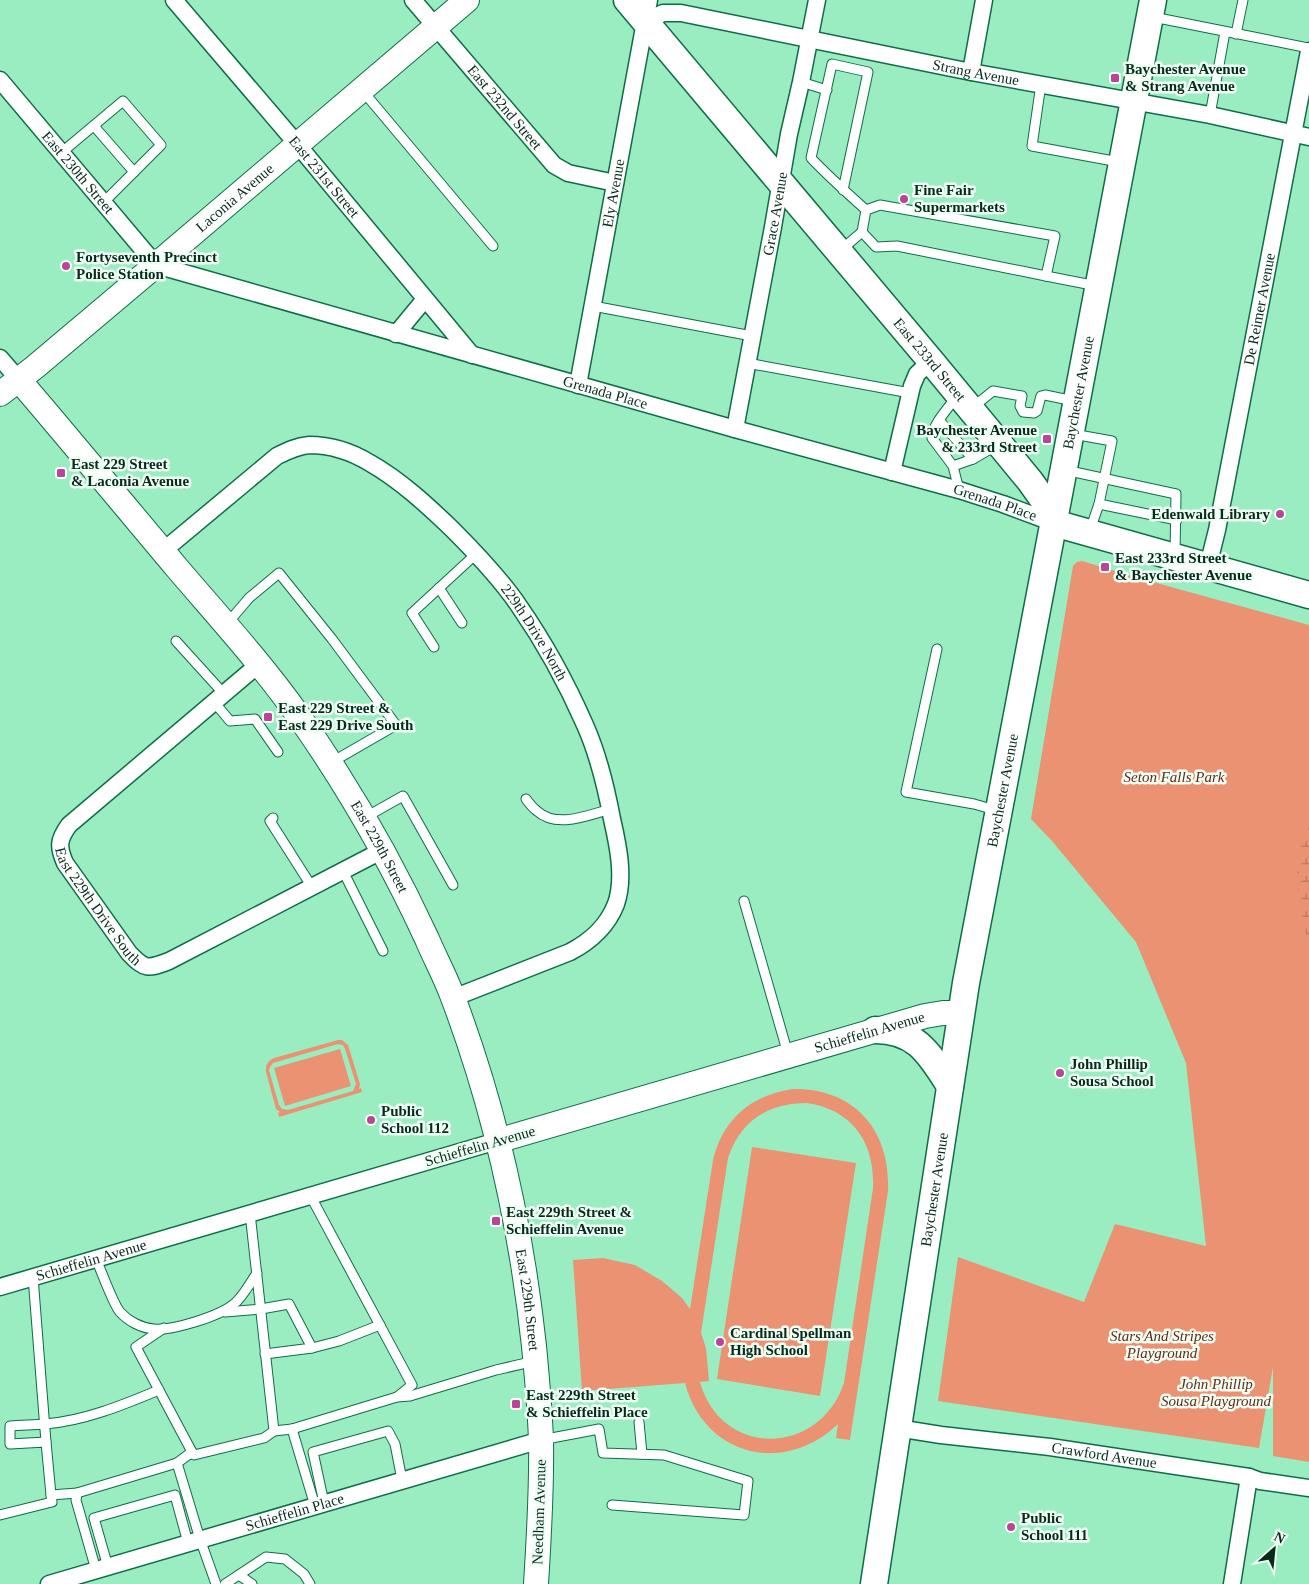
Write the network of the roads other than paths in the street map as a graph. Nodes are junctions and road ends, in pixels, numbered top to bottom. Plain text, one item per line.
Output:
1 (174, 0) edge
2 (413, 0) edge
3 (467, 0) edge
4 (627, 0) edge
5 (817, 0) edge
6 (984, 0) edge
7 (1243, 0) edge
8 (1152, 8) edge
9 (647, 11) edge
10 (436, 27) junction
11 (1225, 32) junction
12 (1236, 34) junction
13 (810, 38) junction
14 (1309, 49) edge
15 (971, 72) junction
16 (0, 80) edge
17 (800, 82) junction
18 (1041, 84) junction
19 (362, 90) junction
20 (826, 90) junction
21 (1134, 101) junction
22 (1210, 115) junction
23 (94, 126) junction
24 (1301, 135) edge
25 (297, 144) junction
26 (62, 153) junction
27 (1122, 162) junction
28 (134, 172) junction
29 (615, 183) junction
30 (781, 183) junction
31 (843, 190) junction
32 (103, 203) junction
33 (866, 210) junction
34 (862, 232) junction
35 (493, 246) dead end
36 (838, 251) junction
37 (156, 266) junction
38 (1046, 276) junction
39 (1099, 287) junction
40 (425, 299) junction
41 (593, 306) junction
42 (396, 334) junction
43 (752, 336) junction
44 (472, 355) junction
45 (0, 358) edge
46 (931, 361) junction
47 (747, 363) junction
48 (578, 386) junction
49 (9, 387) edge
50 (910, 393) junction
51 (965, 402) junction
52 (1077, 402) junction
53 (939, 420) junction
54 (735, 430) junction
55 (1071, 433) junction
56 (999, 443) junction
57 (973, 459) junction
58 (952, 466) junction
59 (1064, 470) junction
60 (892, 472) junction
61 (1105, 478) junction
62 (959, 490) junction
63 (1099, 504) junction
64 (1176, 520) junction
65 (1054, 522) junction
66 (1089, 533) junction
67 (163, 551) junction
68 (476, 554) junction
69 (1175, 558) junction
70 (1208, 566) junction
71 (439, 588) junction
72 (1309, 595) edge
73 (462, 623) dead end
74 (226, 625) junction
75 (176, 641) dead end
76 (434, 647) dead end
77 (937, 649) dead end
78 (259, 664) junction
79 (219, 698) junction
80 (278, 752) dead end
81 (330, 764) junction
82 (526, 799) dead end
83 (611, 809) junction
84 (998, 811) junction
85 (274, 818) dead end
86 (364, 818) junction
87 (383, 850) junction
88 (343, 871) junction
89 (453, 885) dead end
90 (312, 887) junction
91 (744, 901) dead end
92 (383, 951) dead end
93 (453, 998) junction
94 (961, 1014) junction
95 (875, 1030) junction
96 (788, 1056) junction
97 (950, 1086) junction
98 (497, 1141) junction
99 (310, 1196) junction
100 (250, 1213) junction
101 (96, 1259) junction
102 (257, 1273) junction
103 (33, 1277) junction
104 (0, 1287) edge
105 (260, 1309) junction
106 (222, 1312) junction
107 (380, 1325) junction
108 (164, 1328) junction
109 (312, 1348) junction
110 (265, 1354) junction
111 (535, 1361) junction
112 (159, 1390) junction
113 (397, 1397) junction
114 (639, 1422) dead end
115 (46, 1424) junction
116 (897, 1428) junction
117 (292, 1429) junction
118 (274, 1431) junction
119 (541, 1440) junction
120 (46, 1442) junction
121 (192, 1452) junction
122 (642, 1454) junction
123 (177, 1463) junction
124 (1249, 1477) junction
125 (402, 1480) junction
126 (1309, 1488) edge
127 (77, 1493) junction
128 (51, 1495) junction
129 (319, 1504) junction
130 (612, 1505) dead end
131 (0, 1515) edge
132 (194, 1541) junction
133 (102, 1568) junction
134 (239, 1575) junction
135 (49, 1584) edge
136 (216, 1584) edge
137 (225, 1584) edge
138 (252, 1584) edge
139 (310, 1584) edge
140 (536, 1584) edge
141 (874, 1584) edge
142 (1232, 1584) edge

1 - 25 street, East 231st Street
2 - 10 street, East 232nd Street
3 - 10 street, Laconia Avenue
4 - 9 main road, East 233rd Street
5 - 13 street, Grace Avenue
6 - 15 street
7 - 12 lane
8 - 11 lane
8 - 21 main road, Baychester Avenue
9 - 13 street, Strang Avenue
9 - 29 street, Ely Avenue
9 - 30 main road, East 233rd Street
10 - 19 street, Laconia Avenue
10 - 29 street, East 232nd Street
11 - 12 lane
11 - 22 lane
12 - 14 lane
13 - 15 street, Strang Avenue
13 - 17 street, Grace Avenue
14 - 24 street, De Reimer Avenue
15 - 18 street, Strang Avenue
16 - 26 street, East 230th Street
17 - 20 lane
17 - 30 street, Grace Avenue
18 - 21 street, Strang Avenue
18 - 27 lane
19 - 25 street, Laconia Avenue
19 - 35 lane
20 - 31 lane
20 - 31 lane
21 - 22 street, Strang Avenue
21 - 27 main road, Baychester Avenue
22 - 24 street, Strang Avenue
23 - 26 lane
23 - 28 lane
23 - 28 lane
24 - 70 street, De Reimer Avenue
25 - 37 street, Laconia Avenue
25 - 40 street, East 231st Street
26 - 32 street, East 230th Street
27 - 39 main road, Baychester Avenue
28 - 32 lane
29 - 41 street, Ely Avenue
30 - 36 main road, East 233rd Street
30 - 43 street, Grace Avenue
31 - 33 lane
32 - 37 street, East 230th Street
33 - 34 lane
33 - 38 lane
34 - 36 lane
34 - 38 lane
36 - 46 main road, East 233rd Street
37 - 42 street, Grenada Place
37 - 49 street, Laconia Avenue
38 - 39 lane
39 - 52 main road, Baychester Avenue
40 - 42 street
40 - 44 street, East 231st Street
41 - 43 lane
41 - 48 street, Ely Avenue
42 - 44 street, Grenada Place
43 - 47 street, Grace Avenue
44 - 48 street, Grenada Place
45 - 49 street, East 229th Street
46 - 50 street
46 - 51 main road, East 233rd Street
47 - 50 lane
47 - 54 street, Grace Avenue
48 - 54 street, Grenada Place
49 - 67 street, East 229th Street
50 - 60 street
51 - 52 lane
51 - 53 lane
51 - 56 main road, East 233rd Street
52 - 55 main road, Baychester Avenue
53 - 57 lane
53 - 58 lane
54 - 60 street, Grenada Place
55 - 59 main road, Baychester Avenue
55 - 61 lane
56 - 57 lane
56 - 65 main road, East 233rd Street
57 - 58 lane
58 - 62 lane
59 - 61 lane
59 - 65 main road, Baychester Avenue
60 - 62 street, Grenada Place
61 - 63 lane
61 - 64 lane
62 - 65 street, Grenada Place
63 - 64 lane
63 - 66 lane
64 - 69 lane
65 - 66 main road
65 - 84 main road, Baychester Avenue
66 - 69 main road
67 - 68 street, 229th Drive North
67 - 74 street, East 229th Street
68 - 71 lane
68 - 83 street, 229th Drive North
69 - 70 main road
70 - 72 main road
71 - 73 lane
71 - 76 lane
74 - 78 street, East 229th Street
74 - 81 lane
75 - 79 lane
77 - 84 lane
78 - 79 street, East 229th Drive South
78 - 81 street, East 229th Street
79 - 80 lane
79 - 90 street, East 229th Drive South
81 - 86 street, East 229th Street
82 - 83 lane
83 - 93 street, 229th Drive North
84 - 94 main road, Baychester Avenue
85 - 90 lane
86 - 87 street, East 229th Street
86 - 89 lane
87 - 88 street, East 229th Drive South
87 - 93 street, East 229th Street
88 - 90 street, East 229th Drive South
88 - 92 lane
91 - 96 lane
93 - 98 street, East 229th Street
94 - 95 street, Schieffelin Avenue
94 - 97 main road, Baychester Avenue
95 - 96 street, Schieffelin Avenue
95 - 97 main road
96 - 98 street, Schieffelin Avenue
97 - 116 main road, Baychester Avenue
98 - 99 street, Schieffelin Avenue
98 - 111 street, East 229th Street
99 - 100 street, Schieffelin Avenue
99 - 107 lane
100 - 101 street, Schieffelin Avenue
100 - 102 lane
101 - 103 street, Schieffelin Avenue
101 - 108 lane
102 - 105 lane
102 - 106 lane
103 - 104 street, Schieffelin Avenue
103 - 115 lane
105 - 106 lane
105 - 109 lane
105 - 110 lane
106 - 108 lane
107 - 109 lane
107 - 113 lane
108 - 112 lane
109 - 110 lane
110 - 118 lane
111 - 113 lane
111 - 119 street, East 229th Street
112 - 115 lane
112 - 121 lane
113 - 117 lane
114 - 122 lane
115 - 120 lane
115 - 120 lane
116 - 124 street, Crawford Avenue
116 - 141 main road, Baychester Avenue
117 - 118 lane
117 - 129 lane
118 - 121 lane
119 - 122 lane
119 - 125 street, Schieffelin Place
119 - 140 street, Needham Avenue
120 - 128 lane
121 - 123 lane
122 - 130 lane
123 - 127 lane
123 - 132 lane
124 - 126 street, Crawford Avenue
124 - 142 street
125 - 129 street, Schieffelin Place
125 - 129 lane
127 - 128 lane
127 - 133 lane
128 - 131 lane
129 - 132 street, Schieffelin Place
132 - 133 street, Schieffelin Place
132 - 133 lane
132 - 136 lane
133 - 135 street, Schieffelin Place
134 - 137 lane
134 - 138 lane
134 - 139 lane

